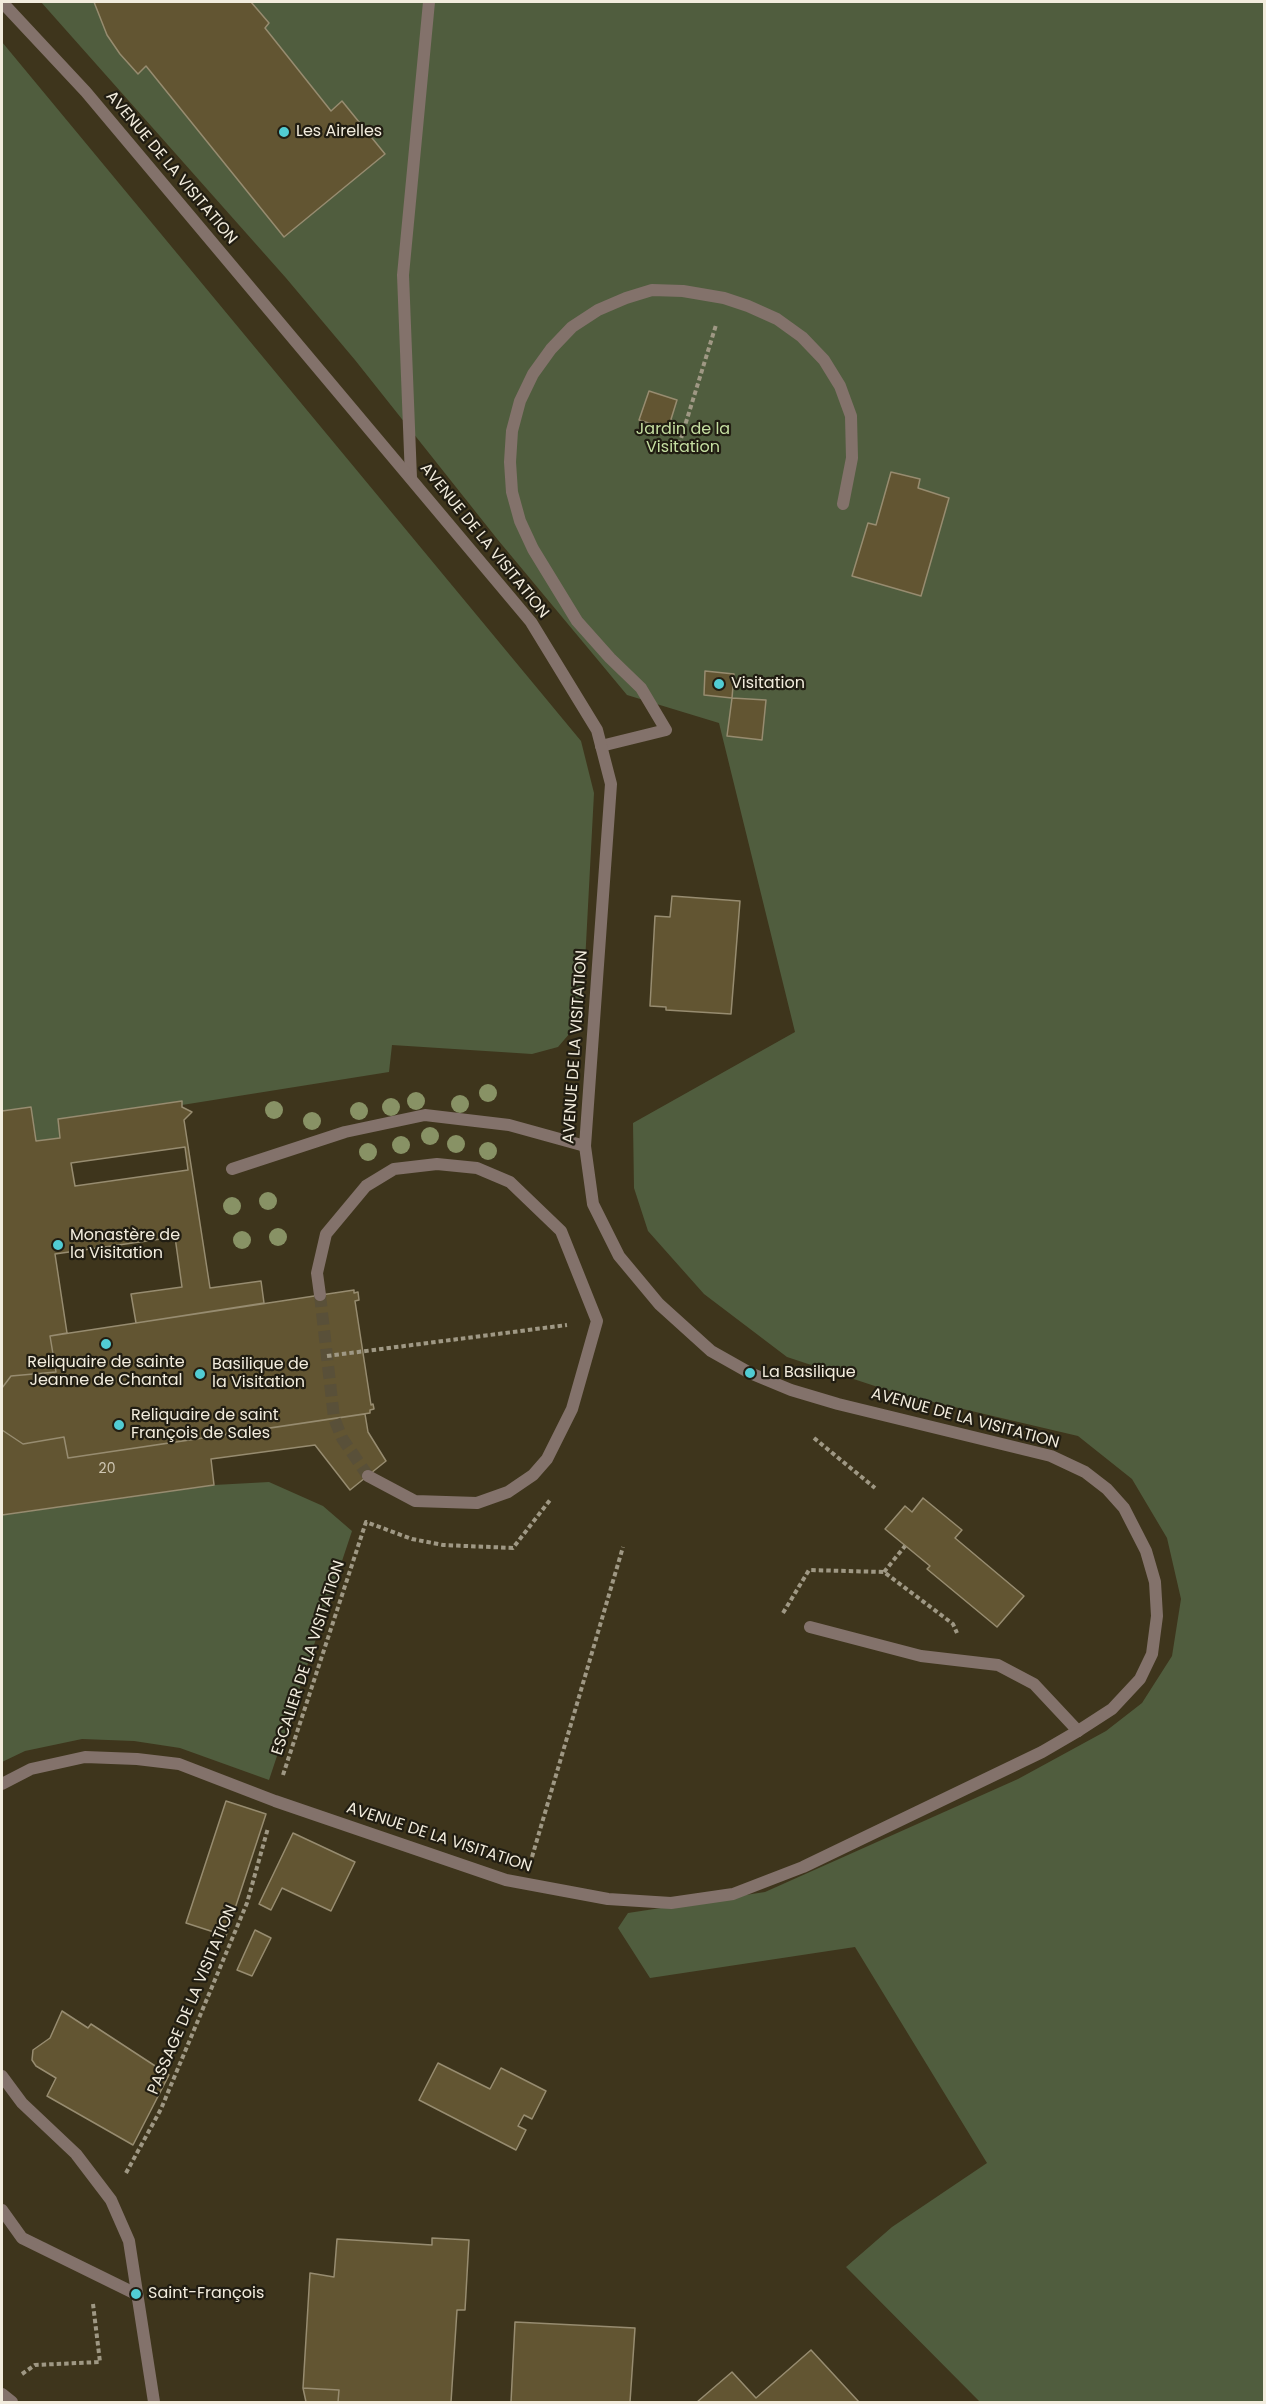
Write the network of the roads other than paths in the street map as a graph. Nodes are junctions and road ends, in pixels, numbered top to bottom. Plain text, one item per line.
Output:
1 (2, 2) edge
2 (429, 2) edge
3 (411, 477) junction
4 (843, 504) dead end
5 (601, 746) junction
6 (585, 1146) junction
7 (232, 1169) dead end
8 (320, 1295) tunnel mouth
9 (368, 1476) tunnel mouth
10 (810, 1627) dead end
11 (1078, 1731) junction
12 (2, 1784) edge
13 (2, 2076) edge
14 (2, 2210) edge
15 (136, 2294) junction
16 (2, 2394) edge
17 (12, 2403) edge
18 (154, 2403) edge

1 - 3 street, AVENUE DE LA VISITATION
2 - 3 street
3 - 5 street, AVENUE DE LA VISITATION
4 - 5 street
5 - 6 street, AVENUE DE LA VISITATION
6 - 7 street
6 - 11 street, AVENUE DE LA VISITATION
8 - 9 street
10 - 11 street
11 - 12 street, AVENUE DE LA VISITATION
13 - 15 street
14 - 15 street
15 - 18 street
16 - 17 street

